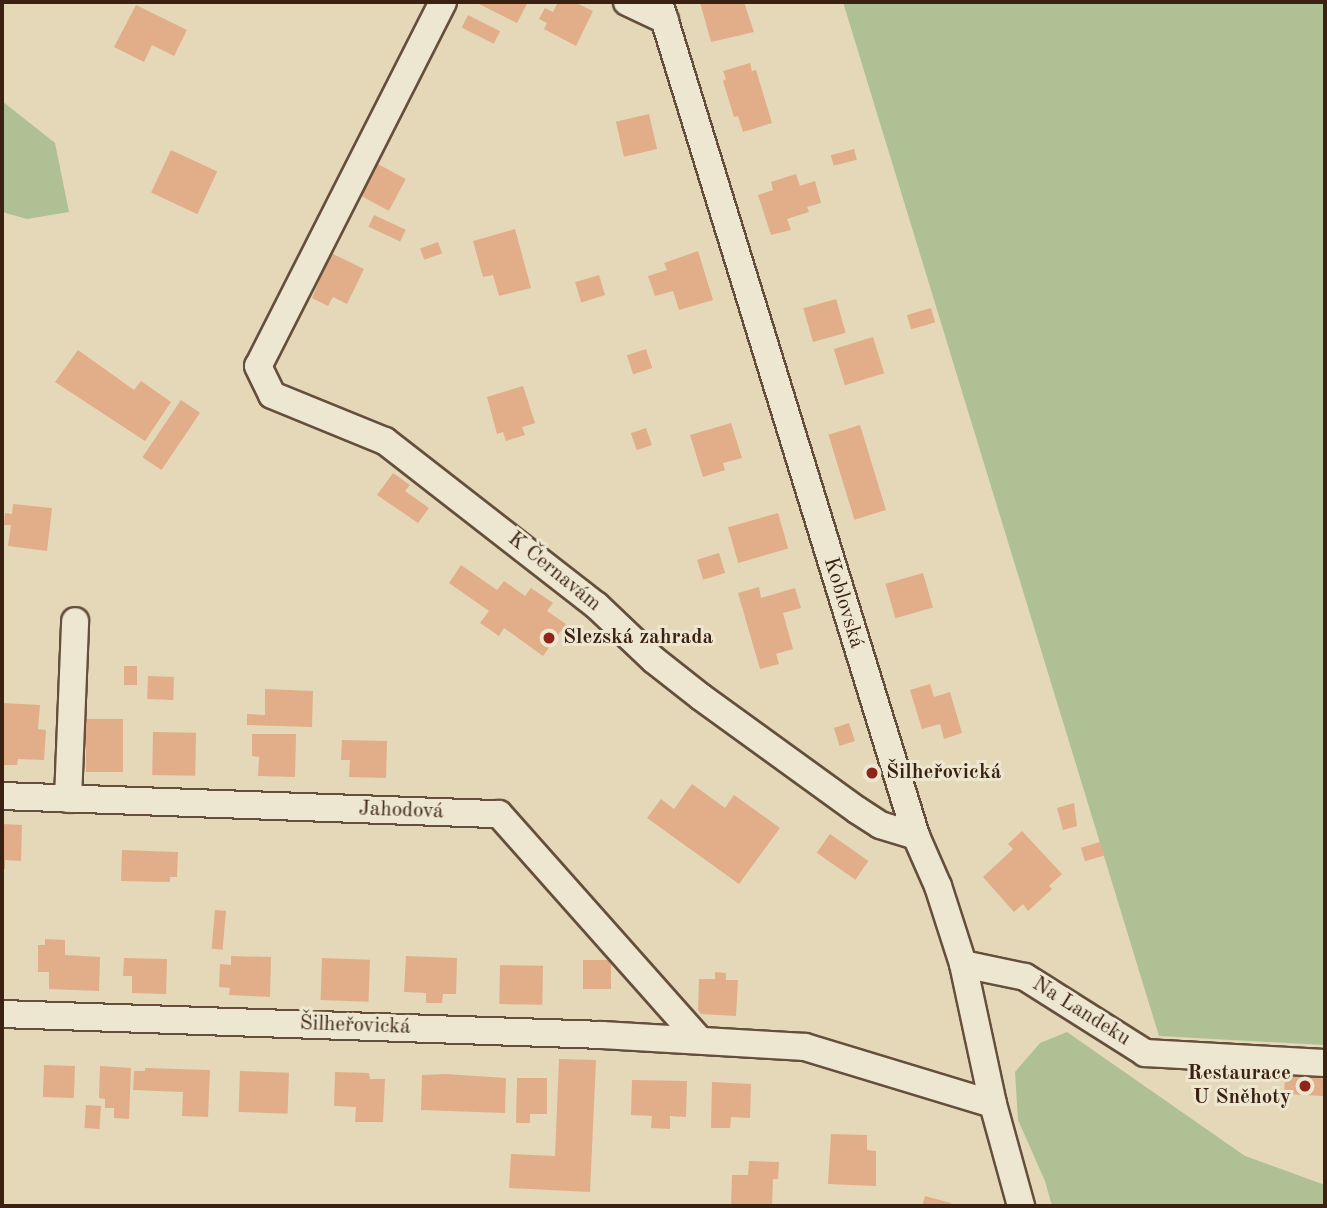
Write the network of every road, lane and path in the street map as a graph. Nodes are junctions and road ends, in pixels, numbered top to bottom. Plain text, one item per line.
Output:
1 (443, 2) edge
2 (627, 2) edge
3 (662, 11) edge
4 (75, 621) dead end
5 (2, 796) edge
6 (68, 799) junction
7 (916, 836) junction
8 (963, 964) junction
9 (2, 1014) edge
10 (700, 1040) junction
11 (1325, 1063) edge
12 (993, 1104) junction
13 (1021, 1206) edge

1 - 7 street, K Černavám
2 - 3 street
3 - 7 street, Koblovská
4 - 6 street
5 - 6 street, Jahodová
6 - 10 street, Jahodová
7 - 8 street, Koblovská
8 - 11 street, Na Landeku
8 - 12 street, Koblovská
9 - 10 street, Šilheřovická
10 - 12 street, Šilheřovická
12 - 13 street, Koblovská

